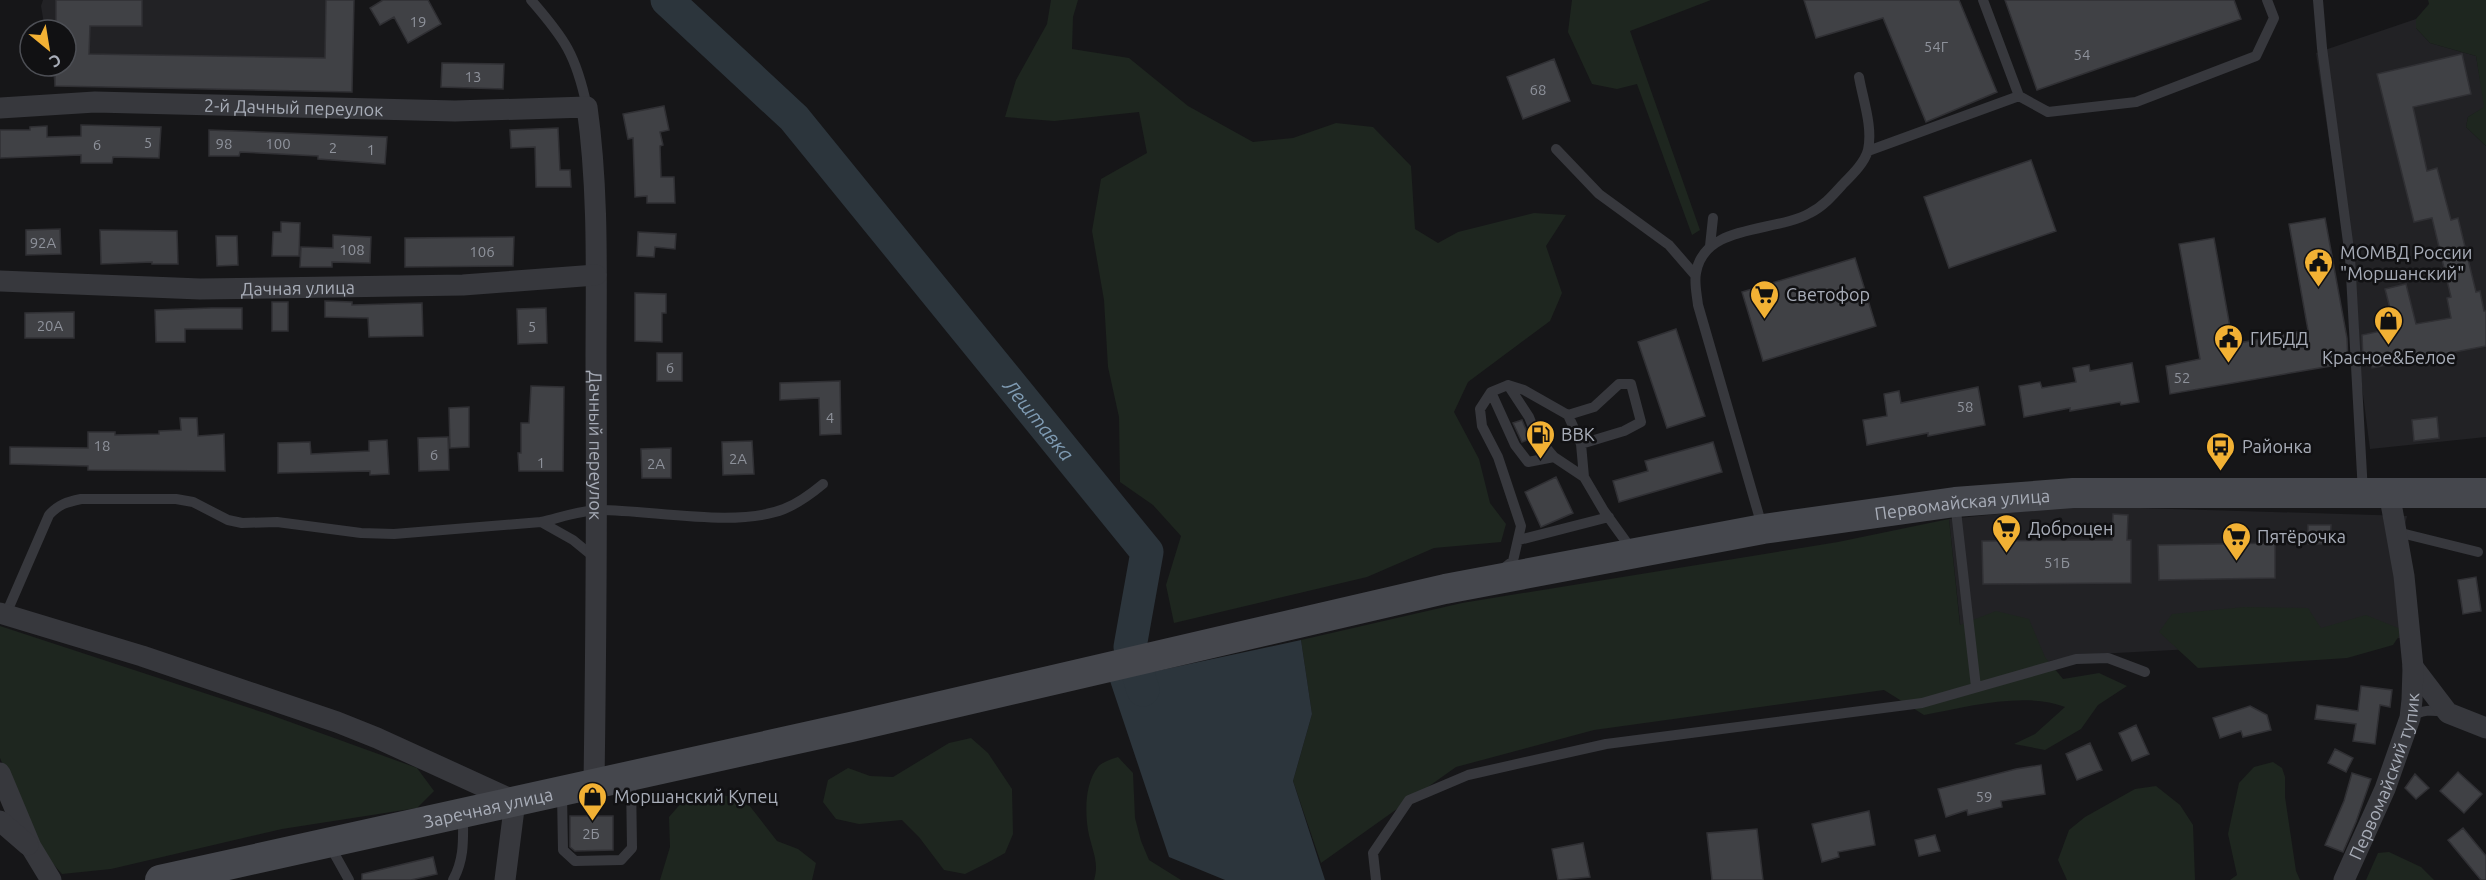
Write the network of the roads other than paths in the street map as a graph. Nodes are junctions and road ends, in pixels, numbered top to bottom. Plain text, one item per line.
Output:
1 (531, 0) edge
2 (1983, 0) edge
3 (2267, 0) edge
4 (2318, 0) edge
5 (1859, 77) dead end
6 (2019, 96) junction
7 (587, 106) junction
8 (0, 108) edge
9 (1556, 149) dead end
10 (1868, 151) junction
11 (1713, 218) dead end
12 (1710, 246) junction
13 (596, 275) junction
14 (1695, 275) junction
15 (0, 281) edge
16 (1508, 385) junction
17 (1491, 392) junction
18 (1568, 415) junction
19 (1581, 444) junction
20 (1554, 457) junction
21 (1584, 477) junction
22 (823, 484) dead end
23 (2376, 493) junction
24 (2486, 493) edge
25 (1955, 502) junction
26 (597, 510) junction
27 (1609, 518) junction
28 (541, 522) junction
29 (1762, 529) junction
30 (2397, 532) junction
31 (1519, 540) junction
32 (2478, 552) dead end
33 (1634, 553) junction
34 (598, 560) junction
35 (1494, 578) junction
36 (3, 613) edge
37 (2413, 667) junction
38 (2145, 672) dead end
39 (1976, 687) junction
40 (2448, 713) junction
41 (2410, 717) junction
42 (851, 726) joint
43 (2486, 728) edge
44 (452, 772) junction
45 (0, 773) edge
46 (631, 776) junction
47 (594, 784) junction
48 (562, 791) junction
49 (514, 801) junction
50 (463, 813) junction
51 (0, 821) edge
52 (329, 843) junction
53 (31, 847) junction
54 (51, 880) edge
55 (160, 880) edge
56 (349, 880) edge
57 (453, 880) edge
58 (505, 880) edge
59 (1376, 880) edge
60 (2344, 880) edge

1 - 7 lane
2 - 6 lane
3 - 6 lane
4 - 23 lane
5 - 10 lane
6 - 10 lane
7 - 8 street, 2-й Дачный переулок
7 - 13 street, Дачный переулок
9 - 14 lane
10 - 12 lane
11 - 12 lane
12 - 14 lane
13 - 15 street, Дачная улица
13 - 26 street, Дачный переулок
14 - 29 lane
16 - 17 lane
16 - 18 lane
16 - 20 lane
17 - 20 lane
17 - 31 lane
18 - 19 lane
18 - 19 lane
19 - 21 lane
20 - 21 lane
21 - 27 lane
22 - 26 lane
23 - 24 main road, Первомайская улица
23 - 25 main road, Первомайская улица
23 - 30 street, Первомайский тупик
25 - 29 main road, Первомайская улица
25 - 39 lane
26 - 28 lane
26 - 34 street, Дачный переулок
27 - 31 lane
27 - 33 lane
28 - 34 lane
28 - 36 lane
29 - 33 main road, Первомайская улица
30 - 32 lane
30 - 37 street, Первомайский тупик
31 - 35 lane
33 - 35 main road, Первомайская улица
34 - 47 street, Дачный переулок
35 - 42 main road, Первомайская улица
36 - 44 street
37 - 40 street
37 - 41 street, Первомайский тупик
38 - 39 lane
39 - 59 lane
40 - 41 lane
40 - 43 street
41 - 60 street, Первомайский тупик
42 - 46 main road, Заречная улица
44 - 49 street
44 - 50 street
45 - 53 street
46 - 47 main road, Заречная улица
46 - 48 lane
47 - 48 main road, Заречная улица
48 - 49 main road, Заречная улица
49 - 50 main road, Заречная улица
49 - 58 street
50 - 52 main road, Заречная улица
50 - 57 lane
51 - 53 street
52 - 55 main road
52 - 56 lane
53 - 54 street

